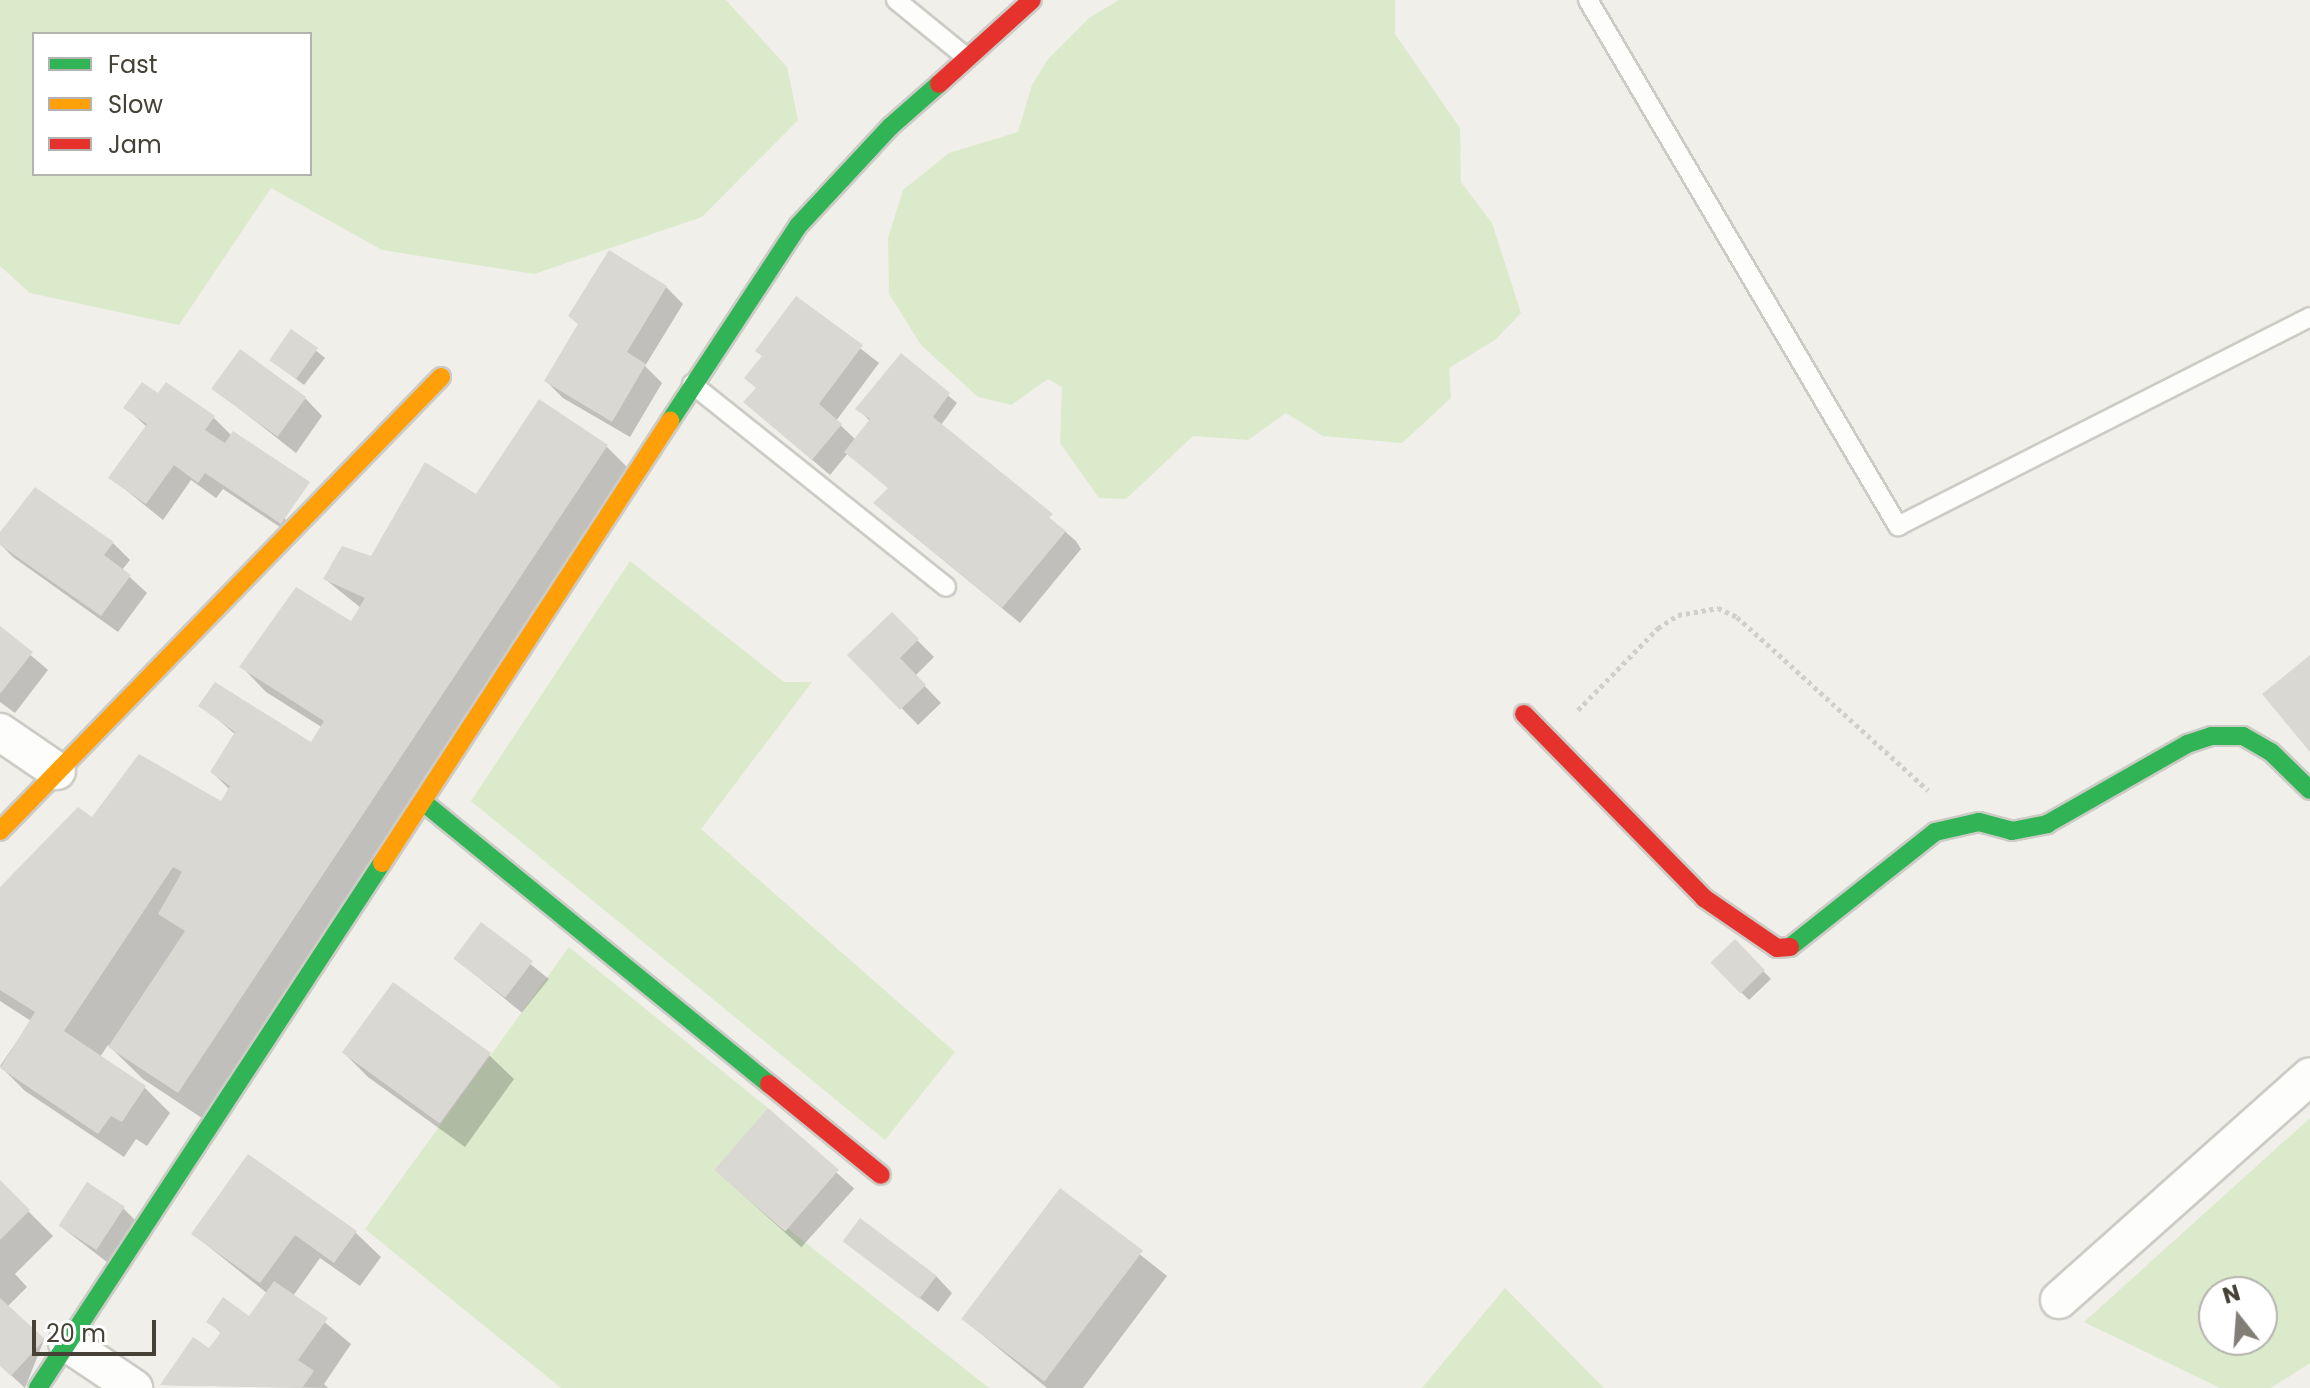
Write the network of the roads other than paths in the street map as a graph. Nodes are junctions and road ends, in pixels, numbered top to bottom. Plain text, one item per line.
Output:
1 (896, 0) edge
2 (1032, 0) edge
3 (1588, 0) edge
4 (967, 58) junction
5 (2310, 317) edge
6 (441, 377) dead end
7 (692, 384) junction
8 (946, 587) dead end
9 (1524, 714) dead end
10 (0, 732) edge
11 (57, 771) junction
12 (2310, 790) edge
13 (423, 802) junction
14 (0, 831) edge
15 (2310, 1076) edge
16 (881, 1175) dead end
17 (2059, 1300) dead end
18 (67, 1343) junction
19 (38, 1388) edge
20 (134, 1388) edge

1 - 4 lane
2 - 4 street
3 - 5 lane
4 - 7 street
6 - 11 street
7 - 8 lane
7 - 13 street
9 - 12 street
10 - 11 street
11 - 14 street
13 - 16 street
13 - 18 street
15 - 17 street
18 - 19 street
18 - 20 street

